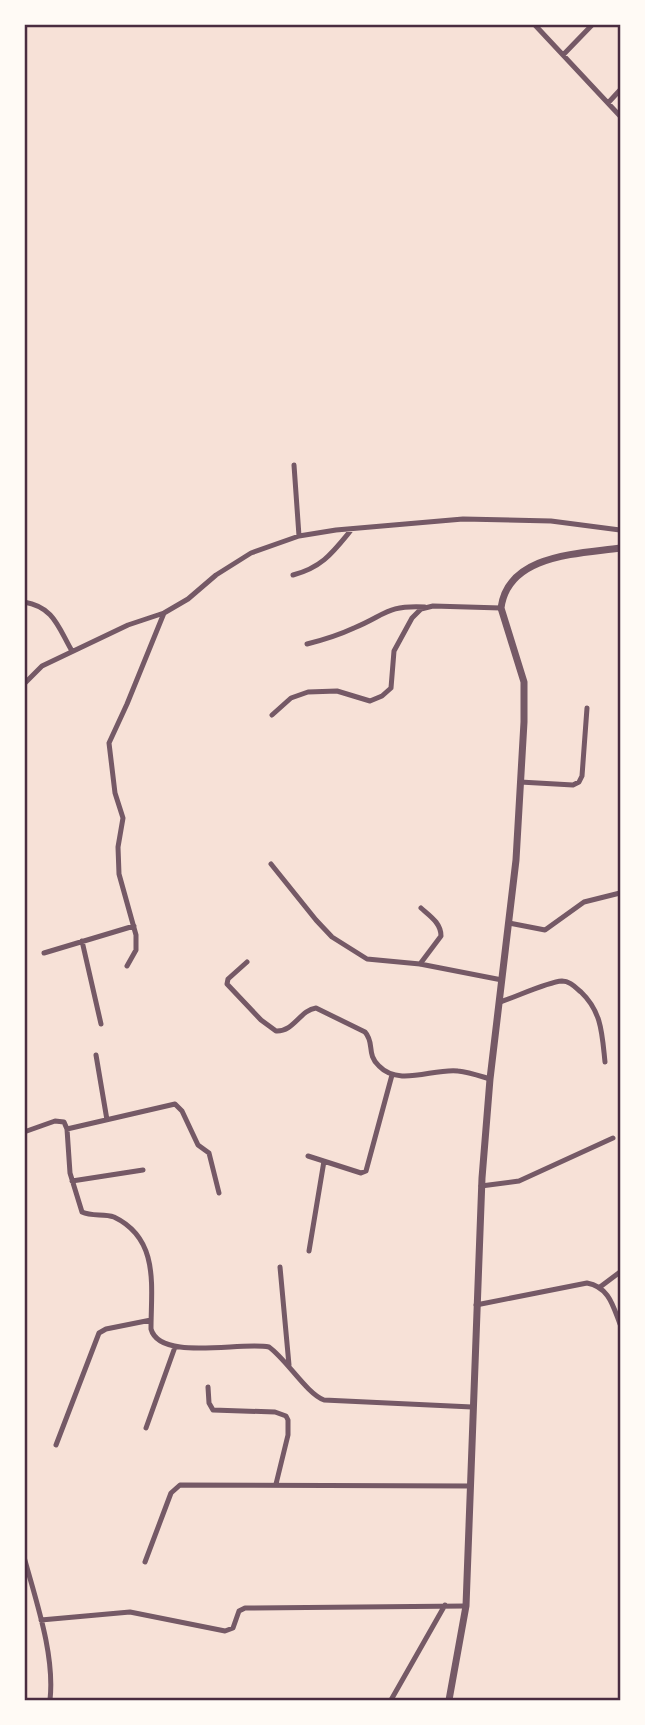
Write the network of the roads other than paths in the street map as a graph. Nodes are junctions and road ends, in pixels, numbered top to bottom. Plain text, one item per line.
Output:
1 (534, 24) edge
2 (593, 24) edge
3 (563, 55) junction
4 (621, 90) edge
5 (608, 103) junction
6 (621, 117) edge
7 (294, 465) dead end
8 (352, 529) junction
9 (621, 530) edge
10 (299, 536) junction
11 (621, 548) edge
12 (293, 575) dead end
13 (24, 602) edge
14 (426, 607) junction
15 (501, 608) junction
16 (164, 613) junction
17 (307, 644) dead end
18 (72, 651) junction
19 (27, 677) edge
20 (24, 684) edge
21 (587, 708) dead end
22 (272, 715) dead end
23 (520, 782) junction
24 (271, 864) dead end
25 (620, 893) edge
26 (421, 908) dead end
27 (509, 923) junction
28 (134, 926) junction
29 (82, 941) junction
30 (44, 953) dead end
31 (247, 962) dead end
32 (420, 964) junction
33 (127, 966) dead end
34 (502, 980) junction
35 (500, 1002) junction
36 (101, 1024) dead end
37 (96, 1055) dead end
38 (605, 1062) dead end
39 (392, 1075) junction
40 (491, 1079) junction
41 (107, 1120) junction
42 (67, 1129) junction
43 (24, 1132) edge
44 (613, 1138) dead end
45 (308, 1156) dead end
46 (324, 1161) junction
47 (143, 1170) dead end
48 (72, 1181) junction
49 (481, 1186) junction
50 (219, 1193) dead end
51 (309, 1251) dead end
52 (280, 1267) dead end
53 (621, 1272) edge
54 (600, 1287) junction
55 (476, 1305) junction
56 (151, 1320) junction
57 (621, 1324) edge
58 (175, 1347) junction
59 (289, 1365) junction
60 (208, 1387) dead end
61 (472, 1407) junction
62 (146, 1428) dead end
63 (56, 1445) dead end
64 (276, 1485) junction
65 (470, 1486) junction
66 (24, 1557) edge
67 (145, 1562) dead end
68 (445, 1605) junction
69 (466, 1606) junction
70 (41, 1620) junction
71 (50, 1700) edge
72 (391, 1700) edge
73 (449, 1700) edge

1 - 3 street
2 - 3 street
3 - 5 street
4 - 5 street
5 - 6 street
7 - 10 street
8 - 9 street
8 - 10 street
8 - 12 street
10 - 16 street
11 - 15 street
13 - 18 street
14 - 15 street
14 - 17 street
14 - 22 street
15 - 23 street
16 - 18 street
16 - 28 street
18 - 19 street
19 - 20 street
21 - 23 street
23 - 27 street
24 - 32 street
25 - 27 street
26 - 32 street
27 - 34 street
28 - 29 street
28 - 33 street
29 - 30 street
29 - 36 street
31 - 39 street
32 - 34 street
34 - 35 street
35 - 38 street
35 - 40 street
37 - 41 street
39 - 40 street
39 - 46 street
40 - 49 street
41 - 42 street
41 - 50 street
42 - 43 street
42 - 48 street
44 - 49 street
45 - 46 street
46 - 51 street
47 - 48 street
48 - 56 street
49 - 55 street
52 - 59 street
53 - 54 street
54 - 55 street
54 - 57 street
55 - 61 street
56 - 58 street
56 - 63 street
58 - 59 street
58 - 62 street
59 - 61 street
60 - 64 street
61 - 65 street
64 - 65 street
64 - 67 street
65 - 69 street
66 - 70 street
68 - 69 street
68 - 70 street
68 - 72 street
69 - 73 street
70 - 71 street

